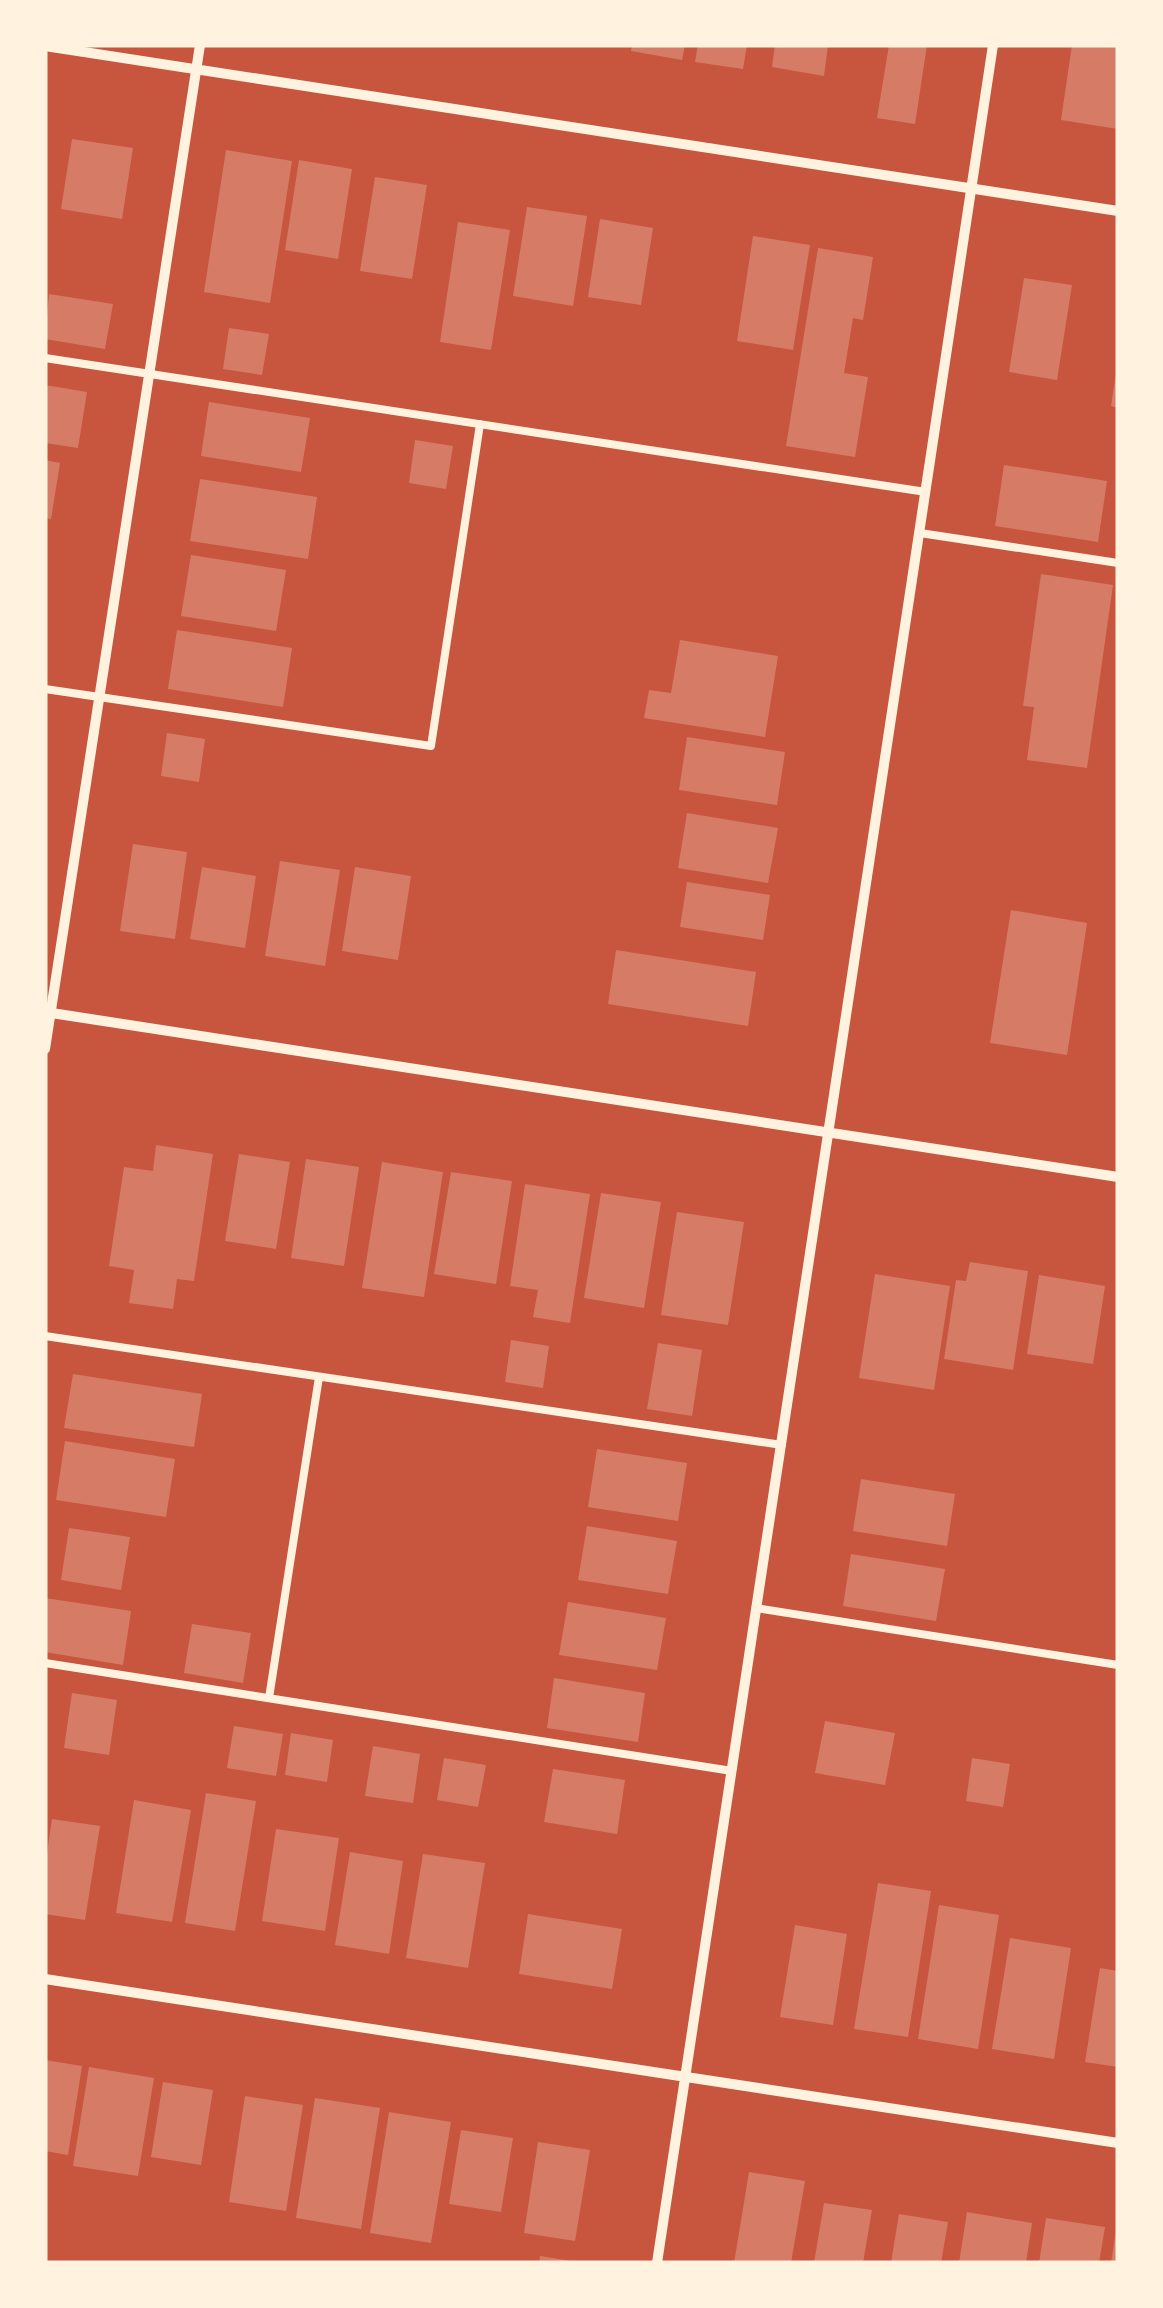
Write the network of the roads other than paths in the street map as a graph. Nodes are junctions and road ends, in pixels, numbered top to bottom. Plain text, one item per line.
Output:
1 (200, 45) edge
2 (994, 45) edge
3 (45, 46) edge
4 (196, 70) junction
5 (972, 189) junction
6 (1118, 211) edge
7 (45, 358) edge
8 (149, 374) junction
9 (480, 424) junction
10 (926, 492) junction
11 (920, 533) junction
12 (1118, 563) edge
13 (45, 689) edge
14 (98, 697) junction
15 (48, 1013) edge
16 (45, 1048) edge
17 (829, 1133) junction
18 (1118, 1177) edge
19 (45, 1336) edge
20 (319, 1376) junction
21 (782, 1445) junction
22 (756, 1608) junction
23 (45, 1662) edge
24 (1118, 1666) edge
25 (269, 1698) junction
26 (732, 1772) junction
27 (45, 1978) edge
28 (686, 2076) junction
29 (1118, 2143) edge
30 (658, 2263) edge

1 - 4 street
2 - 5 street
3 - 4 street
4 - 5 street
4 - 8 street
5 - 6 street
5 - 10 street
7 - 8 lane
8 - 9 lane
8 - 14 street
9 - 10 lane
9 - 14 lane
10 - 11 street
11 - 12 lane
11 - 17 street
13 - 14 lane
14 - 15 street
15 - 16 street
15 - 17 street
17 - 18 street
17 - 21 street
19 - 20 lane
20 - 21 lane
20 - 25 lane
21 - 22 street
22 - 24 lane
22 - 26 street
23 - 25 lane
25 - 26 lane
26 - 28 street
27 - 28 street
28 - 29 street
28 - 30 street

